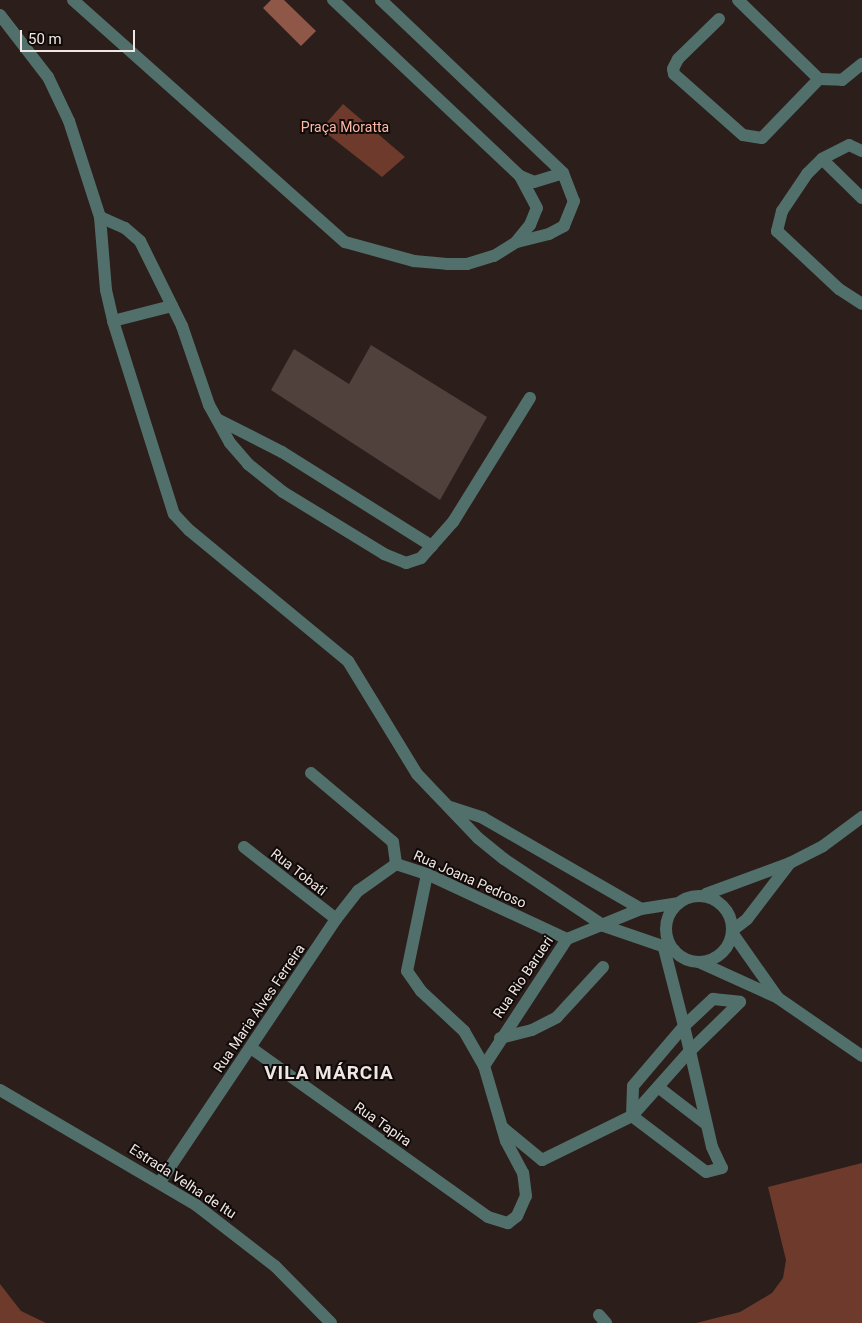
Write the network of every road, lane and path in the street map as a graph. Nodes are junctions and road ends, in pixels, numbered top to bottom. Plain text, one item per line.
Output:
1 (73, 0) edge
2 (333, 0) edge
3 (381, 0) edge
4 (738, 0) edge
5 (0, 15) edge
6 (719, 18) dead end
7 (862, 64) edge
8 (819, 79) junction
9 (862, 151) edge
10 (822, 159) junction
11 (564, 173) junction
12 (520, 176) junction
13 (862, 198) edge
14 (100, 218) junction
15 (516, 242) junction
16 (862, 304) edge
17 (172, 306) junction
18 (113, 321) junction
19 (530, 398) dead end
20 (217, 419) junction
21 (432, 546) junction
22 (311, 772) dead end
23 (447, 806) junction
24 (862, 817) edge
25 (244, 847) dead end
26 (790, 863) junction
27 (396, 864) junction
28 (428, 874) junction
29 (706, 894) junction
30 (678, 904) junction
31 (641, 909) junction
32 (336, 919) junction
33 (604, 926) junction
34 (733, 932) junction
35 (567, 939) junction
36 (669, 949) junction
37 (699, 962) junction
38 (603, 967) dead end
39 (778, 998) junction
40 (684, 1026) junction
41 (500, 1038) junction
42 (251, 1048) junction
43 (690, 1052) junction
44 (862, 1056) edge
45 (484, 1066) junction
46 (658, 1086) junction
47 (0, 1090) edge
48 (632, 1116) junction
49 (706, 1124) junction
50 (502, 1127) junction
51 (160, 1182) junction
52 (330, 1323) edge

1 - 15 street
2 - 12 street
3 - 11 street
4 - 8 street
5 - 14 street
6 - 8 street
7 - 8 street
9 - 10 street
10 - 13 street
10 - 16 street
11 - 12 street
11 - 15 street
12 - 15 street
14 - 17 street
14 - 18 street
17 - 18 street
17 - 20 street
18 - 23 street
19 - 21 street
20 - 21 street
20 - 21 street
22 - 27 street, Rua Joana Pedroso
23 - 31 street
23 - 33 street
24 - 26 street
25 - 32 street, Rua Tobati
26 - 29 street
26 - 34 street
27 - 28 street, Rua Joana Pedroso
27 - 32 street, Rua Maria Alves Ferreira
28 - 35 street, Rua Joana Pedroso
28 - 45 street
29 - 30 street
29 - 34 street
30 - 31 street, Rua Rio Barueri
30 - 36 street
31 - 33 street, Rua Rio Barueri
32 - 42 street, Rua Maria Alves Ferreira
33 - 35 street, Rua Rio Barueri
33 - 36 street
34 - 37 street
34 - 39 street
35 - 41 street, Rua Rio Barueri
36 - 37 street
36 - 40 street
37 - 39 street
38 - 41 street
39 - 44 street
40 - 43 street
40 - 43 street
40 - 48 street
41 - 45 street, Rua Rio Barueri
42 - 50 street, Rua Tapira
42 - 51 street, Rua Maria Alves Ferreira
43 - 46 street
43 - 49 street
45 - 50 street
46 - 48 street
46 - 49 street
47 - 51 street, Estrada Velha de Itu
48 - 49 street
48 - 50 street
51 - 52 street, Estrada Velha de Itu

